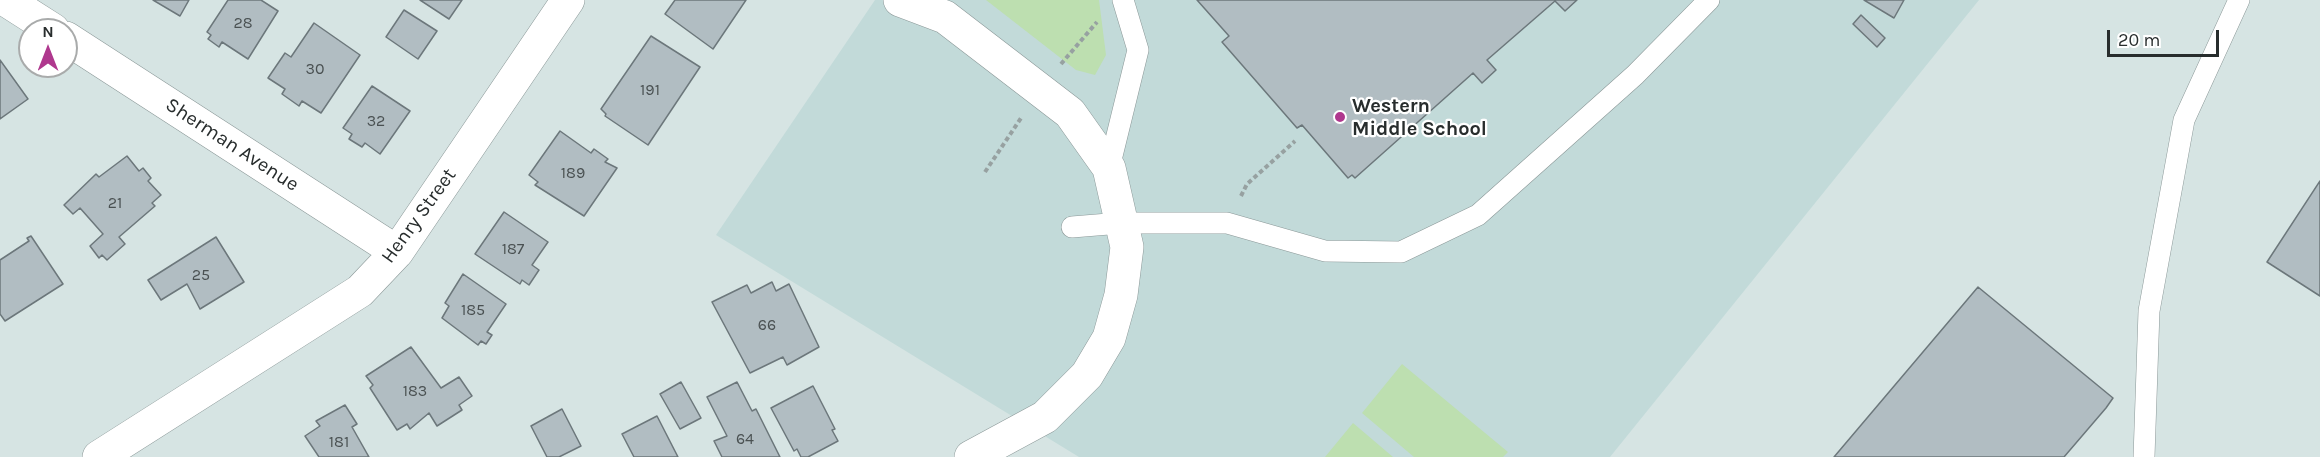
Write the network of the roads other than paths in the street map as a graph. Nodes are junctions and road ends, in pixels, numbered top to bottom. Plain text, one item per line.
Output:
1 (6, 0) edge
2 (568, 0) edge
3 (900, 0) edge
4 (1123, 0) edge
5 (1709, 0) edge
6 (2239, 0) edge
7 (940, 8) edge
8 (34, 18) edge
9 (78, 46) edge
10 (1109, 168) junction
11 (1121, 223) junction
12 (1072, 227) dead end
13 (397, 252) junction
14 (99, 457) edge
15 (971, 457) edge
16 (2144, 457) edge

1 - 8 street
2 - 13 street, Henry Street
3 - 7 street
4 - 10 lane
5 - 11 lane
6 - 16 lane
7 - 10 street
9 - 13 street, Sherman Avenue
10 - 11 street
11 - 12 lane
11 - 15 street
13 - 14 street, Henry Street

